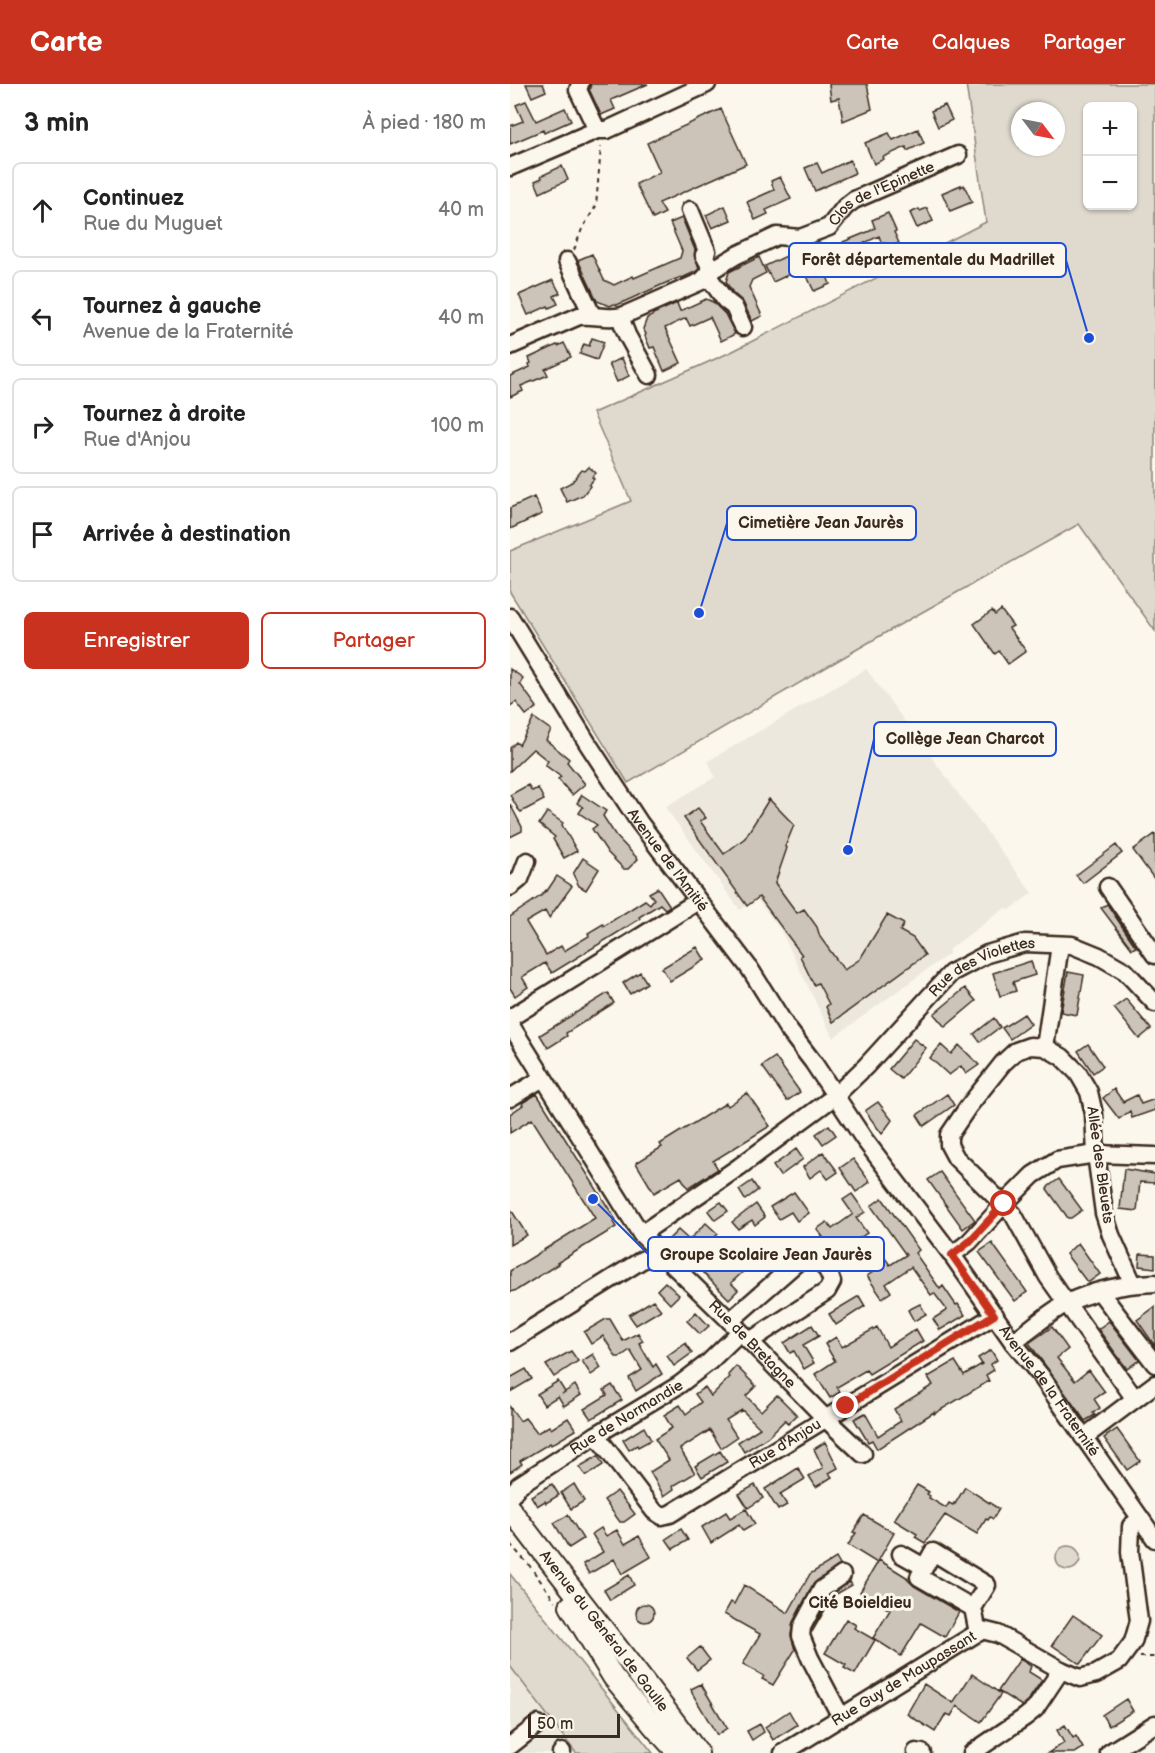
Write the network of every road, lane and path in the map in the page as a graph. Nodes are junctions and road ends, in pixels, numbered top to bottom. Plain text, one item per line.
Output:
1 (580, 84) edge
2 (707, 84) edge
3 (596, 131) junction
4 (601, 147) joint
5 (958, 155) dead end
6 (510, 168) edge
7 (690, 210) dead end
8 (567, 261) joint
9 (710, 273) junction
10 (592, 315) junction
11 (620, 317) junction
12 (743, 327) dead end
13 (510, 346) edge
14 (649, 375) dead end
15 (510, 617) edge
16 (527, 861) dead end
17 (510, 887) edge
18 (1108, 887) dead end
19 (698, 901) junction
20 (1060, 945) junction
21 (1155, 954) edge
22 (1155, 1004) edge
23 (510, 1018) edge
24 (510, 1024) edge
25 (1045, 1047) junction
26 (543, 1078) junction
27 (835, 1096) junction
28 (510, 1098) edge
29 (1095, 1154) junction
30 (1155, 1156) edge
31 (1004, 1204) junction
32 (641, 1234) junction
33 (659, 1252) junction
34 (952, 1255) junction
35 (1155, 1283) edge
36 (1133, 1284) junction
37 (1100, 1292) junction
38 (1066, 1304) junction
39 (994, 1315) junction
40 (740, 1331) junction
41 (510, 1342) edge
42 (1013, 1342) junction
43 (1155, 1364) edge
44 (1155, 1384) edge
45 (1135, 1399) junction
46 (826, 1419) junction
47 (596, 1435) junction
48 (1083, 1437) junction
49 (863, 1454) dead end
50 (510, 1497) edge
51 (510, 1509) edge
52 (1140, 1519) junction
53 (510, 1528) edge
54 (1155, 1539) edge
55 (901, 1554) dead end
56 (924, 1567) junction
57 (842, 1575) dead end
58 (973, 1608) junction
59 (978, 1633) junction
60 (1061, 1670) junction
61 (841, 1717) junction
62 (538, 1724) dead end
63 (1155, 1724) edge
64 (510, 1746) edge
65 (678, 1753) edge
66 (698, 1753) edge
67 (783, 1753) edge
68 (972, 1753) edge
69 (1109, 1753) edge

1 - 3 street
2 - 3 street
3 - 4 street
3 - 6 street
4 - 8 path
5 - 9 street, Clos de l'Epinette
7 - 9 street
8 - 10 street
9 - 11 street, Clos de l'Epinette
9 - 12 street
10 - 11 street, Clos de l'Epinette
10 - 13 street, Clos de l'Epinette
11 - 14 street
15 - 19 street, Avenue de l'Amitié
16 - 17 street
18 - 21 street
19 - 23 street
19 - 27 street, Avenue de l'Amitié
20 - 22 street, Rue des Violettes
20 - 25 street
20 - 27 street, Rue des Violettes
24 - 26 street, Rue de Bretagne
25 - 29 street, Allée des Bleuets
25 - 31 street
26 - 28 street
26 - 32 street, Rue de Bretagne
27 - 32 street, Rue des Violettes
27 - 34 street, Avenue de la Fraternité
29 - 30 street
29 - 31 street
29 - 36 street, Allée des Bleuets
31 - 34 street
31 - 38 street
32 - 33 street, Rue de Bretagne
33 - 40 street, Rue de Bretagne
33 - 41 street
34 - 39 street, Avenue de la Fraternité
35 - 36 street
36 - 37 street
37 - 38 street
37 - 43 street
38 - 42 street
38 - 45 street
39 - 42 street, Avenue de la Fraternité
39 - 46 street, Rue d'Anjou
40 - 40 street
40 - 46 street, Rue de Bretagne
40 - 47 street, Rue de Normandie
42 - 48 street, Avenue de la Fraternité
44 - 45 street
45 - 48 street
46 - 47 street, Rue d'Anjou
46 - 49 street, Rue de Bretagne
47 - 50 street, Rue de Normandie
48 - 52 street, Avenue de la Fraternité
51 - 66 main road, Avenue du Général de Gaulle
52 - 54 street, Avenue de la Fraternité
52 - 60 street, Rue Guy de Maupassant
53 - 65 main road, Avenue du Général de Gaulle
55 - 56 street
56 - 58 street
56 - 58 street
57 - 61 street
58 - 59 street
59 - 60 street, Rue Guy de Maupassant
59 - 61 street, Rue Guy de Maupassant
60 - 68 street
61 - 67 street, Rue Guy de Maupassant
62 - 64 street
63 - 69 street

